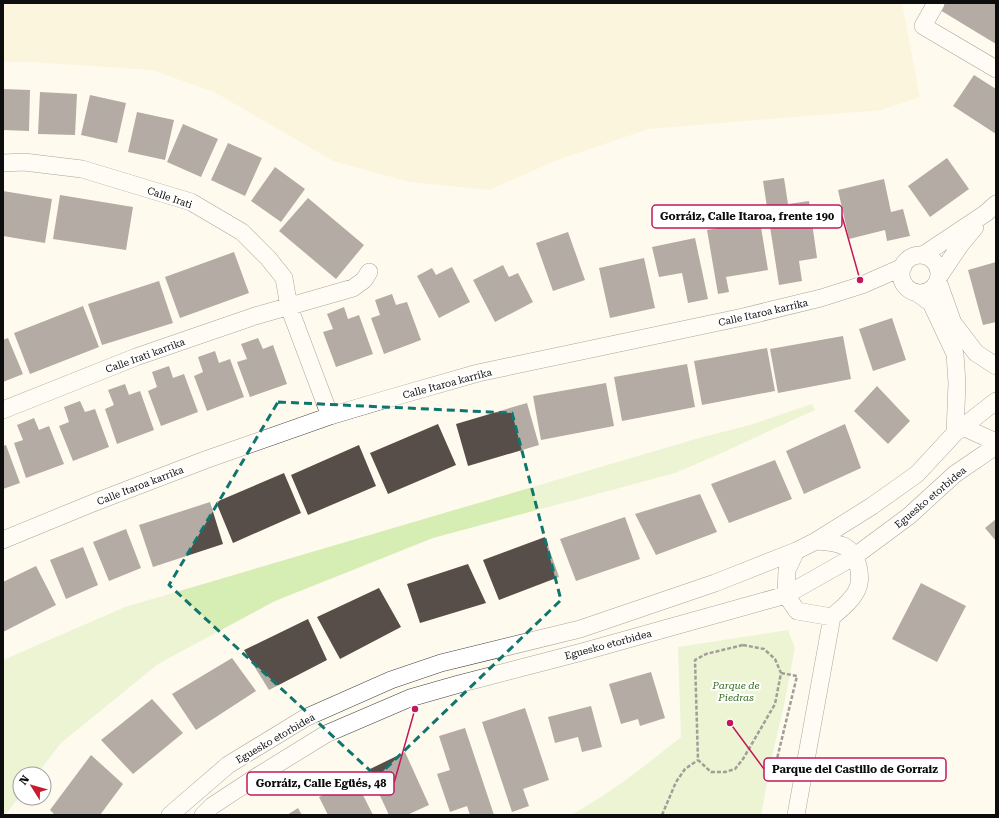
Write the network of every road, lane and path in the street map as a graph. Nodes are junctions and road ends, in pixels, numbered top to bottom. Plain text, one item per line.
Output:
1 (936, 3) edge
2 (996, 69) edge
3 (3, 163) edge
4 (991, 208) edge
5 (923, 255) junction
6 (903, 267) junction
7 (370, 272) dead end
8 (939, 278) junction
9 (917, 293) junction
10 (289, 307) junction
11 (996, 366) edge
12 (996, 401) edge
13 (3, 410) edge
14 (330, 416) junction
15 (959, 430) junction
16 (996, 442) edge
17 (996, 446) edge
18 (3, 540) edge
19 (816, 541) junction
20 (796, 551) junction
21 (855, 556) junction
22 (786, 595) junction
23 (832, 617) junction
24 (781, 674) junction
25 (698, 760) junction
26 (804, 768) junction
27 (170, 815) edge
28 (203, 815) edge
29 (662, 815) edge
30 (796, 815) edge

1 - 2 street
3 - 10 street, Calle Irati
4 - 5 street
4 - 8 street
5 - 6 street
5 - 8 street
6 - 9 street
6 - 14 street, Calle Itaroa karrika
7 - 10 street
8 - 9 street
8 - 11 street
9 - 15 street
10 - 13 street, Calle Irati karrika
10 - 14 street, Calle Irati
12 - 15 street, Eguesko etorbidea
14 - 18 street, Calle Itaroa karrika
15 - 16 street
15 - 19 street, Eguesko etorbidea
17 - 21 street, Eguesko etorbidea
19 - 20 street, Eguesko etorbidea
19 - 21 street
20 - 22 street
20 - 27 street, Eguesko etorbidea
21 - 22 street, Eguesko etorbidea
21 - 23 street
22 - 23 street
22 - 28 street, Eguesko etorbidea
23 - 26 street
24 - 25 path
24 - 25 path
24 - 26 path
25 - 29 path
26 - 30 street

